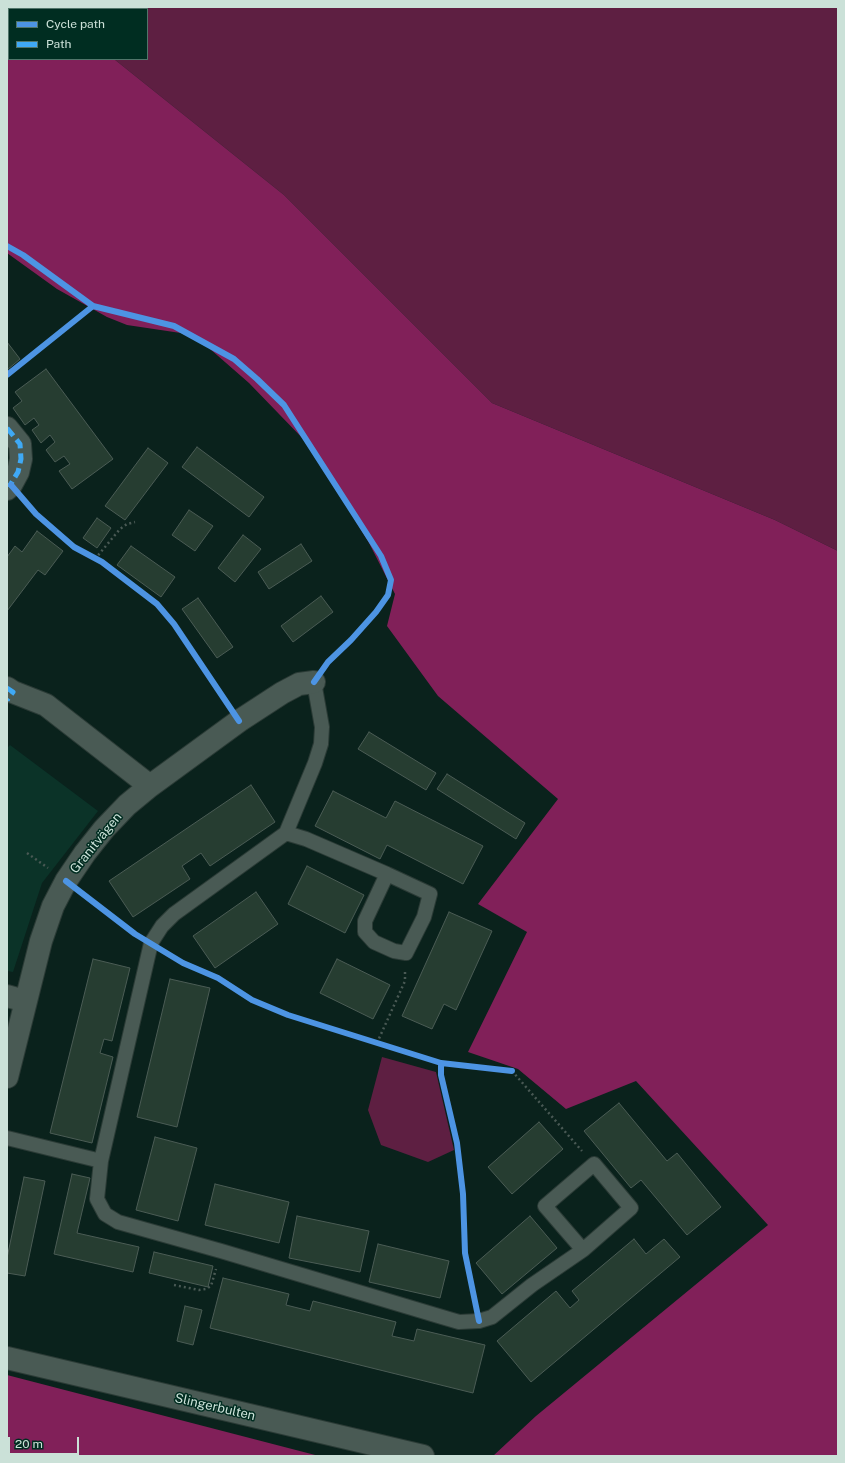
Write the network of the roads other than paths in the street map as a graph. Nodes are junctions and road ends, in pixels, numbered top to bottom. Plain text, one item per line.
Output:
1 (7, 428) edge
2 (7, 489) edge
3 (314, 682) joint
4 (10, 690) edge
5 (150, 786) junction
6 (286, 832) junction
7 (387, 874) junction
8 (16, 999) edge
9 (7, 1077) edge
10 (7, 1138) edge
11 (101, 1161) junction
12 (583, 1250) junction
13 (7, 1358) edge
14 (423, 1456) edge

1 - 2 street
3 - 5 street, Granitvägen
3 - 6 lane
4 - 5 street
5 - 8 street, Granitvägen
6 - 7 lane
6 - 11 lane
7 - 7 lane
8 - 9 street, Granitvägen
10 - 11 lane
11 - 12 lane
12 - 12 lane
13 - 14 street, Slingerbulten

